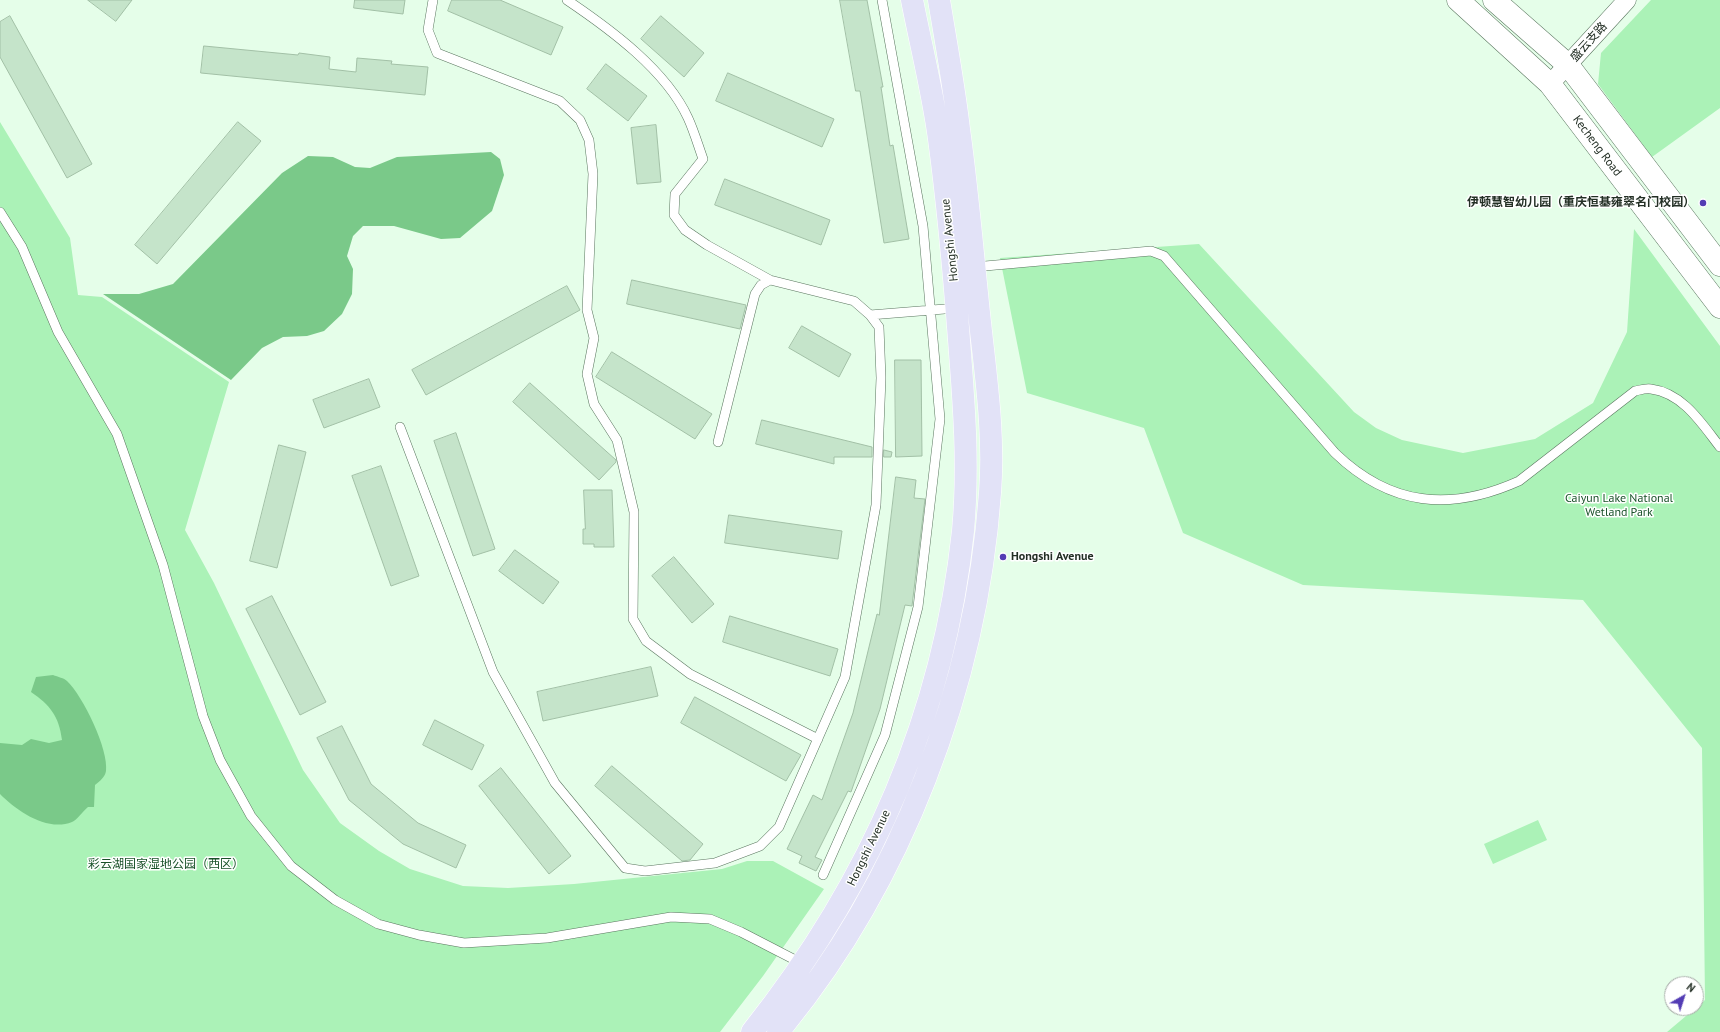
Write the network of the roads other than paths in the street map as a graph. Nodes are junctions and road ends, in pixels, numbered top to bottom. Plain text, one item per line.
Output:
1 (433, 0) edge
2 (567, 0) edge
3 (882, 0) edge
4 (912, 0) edge
5 (939, 0) edge
6 (1458, 0) edge
7 (1494, 0) edge
8 (1627, 0) edge
9 (1568, 65) junction
10 (1550, 84) junction
11 (0, 212) edge
12 (1720, 266) edge
13 (974, 267) junction
14 (770, 280) junction
15 (1720, 307) edge
16 (957, 308) junction
17 (930, 310) junction
18 (870, 314) junction
19 (400, 427) dead end
20 (718, 442) dead end
21 (1720, 448) edge
22 (818, 739) junction
23 (823, 874) dead end
24 (804, 964) junction
25 (752, 1032) edge
26 (778, 1032) edge

1 - 22 lane
2 - 14 lane
3 - 17 lane
4 - 16 main road, Hongshi Avenue
5 - 13 main road, Hongshi Avenue
6 - 10 main road, Kecheng Road
7 - 9 main road
8 - 9 street, 盛云支路
9 - 10 street, 盛云支路
9 - 12 main road
10 - 15 main road, Kecheng Road
11 - 24 lane
13 - 21 lane
13 - 26 main road, Hongshi Avenue
14 - 18 lane
14 - 20 lane
16 - 17 lane
16 - 24 main road, Hongshi Avenue
17 - 18 lane
17 - 23 lane
18 - 22 lane
19 - 22 lane
24 - 25 main road, Hongshi Avenue

